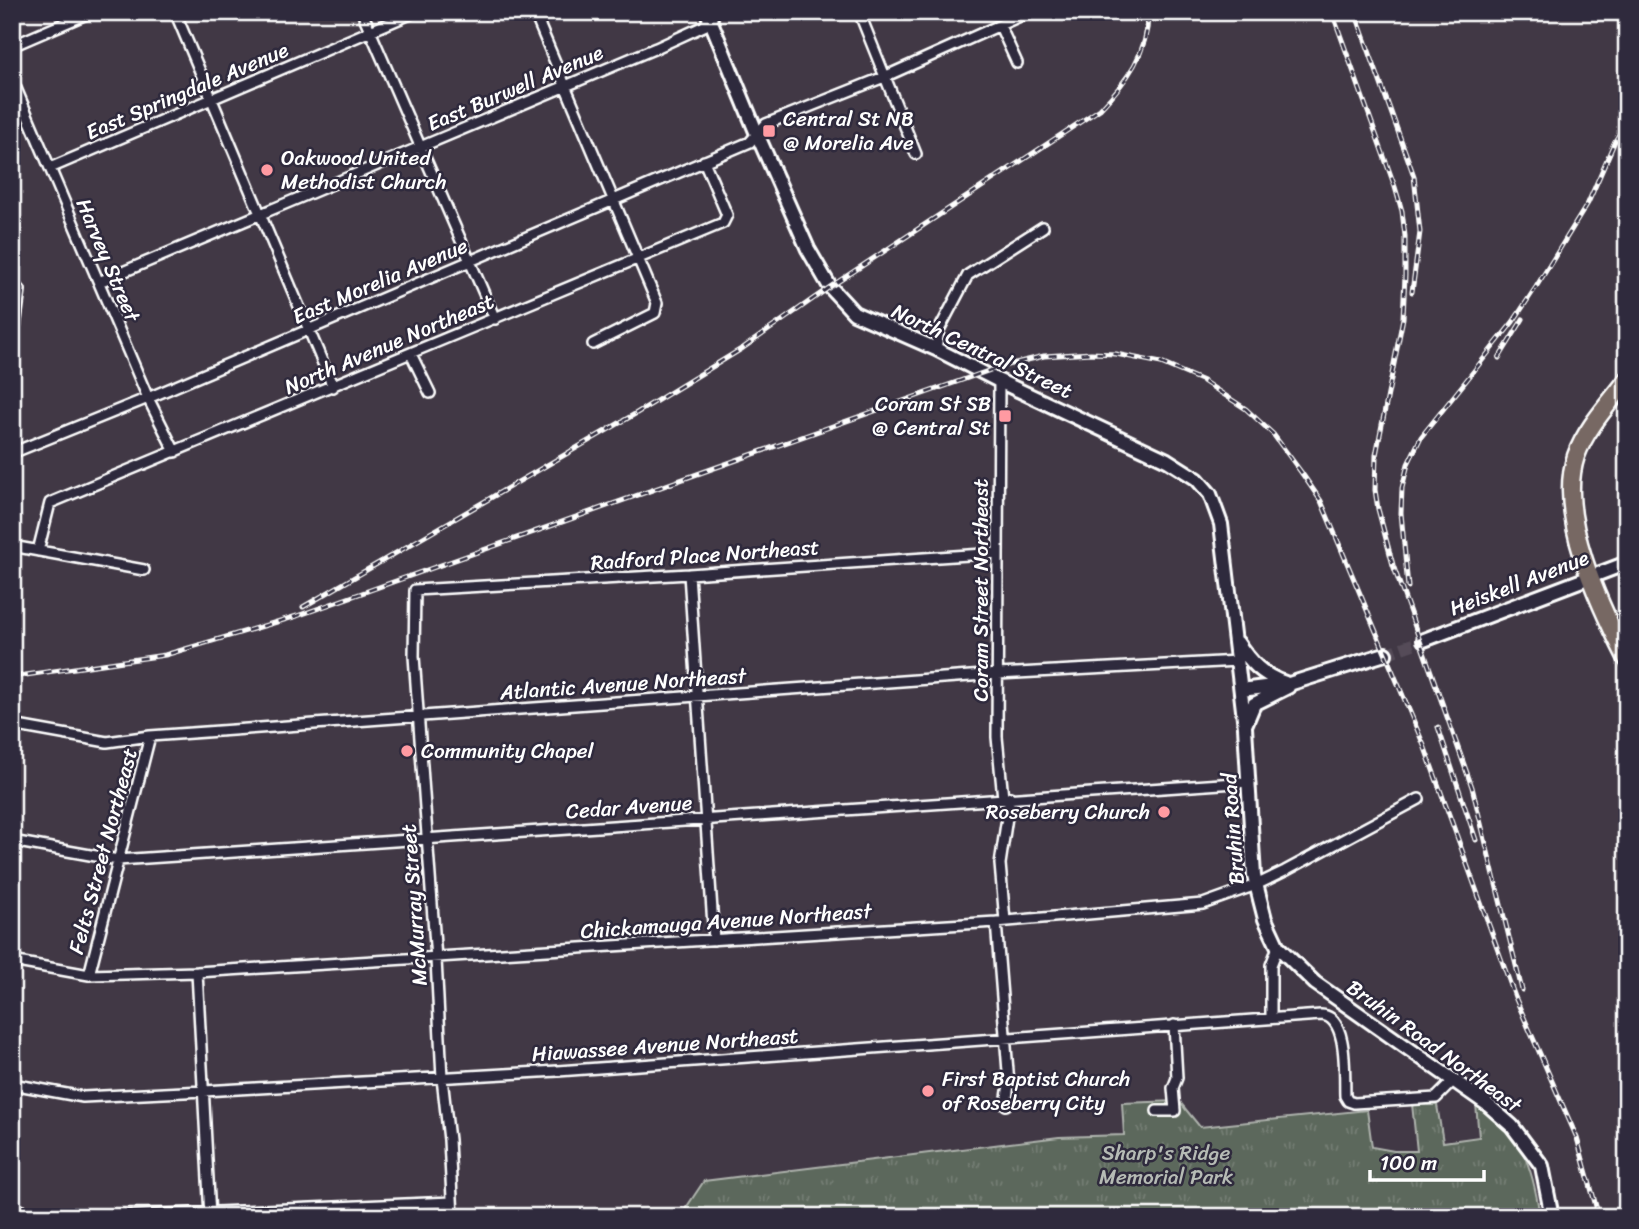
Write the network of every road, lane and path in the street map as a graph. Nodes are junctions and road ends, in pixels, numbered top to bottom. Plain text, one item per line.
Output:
1 (91, 12) edge
2 (175, 12) edge
3 (362, 12) edge
4 (415, 12) edge
5 (534, 12) edge
6 (859, 12) edge
7 (1029, 12) edge
8 (711, 15) edge
9 (1000, 26) junction
10 (370, 32) junction
11 (12, 46) edge
12 (1017, 64) dead end
13 (884, 78) junction
14 (12, 79) edge
15 (566, 86) junction
16 (210, 100) junction
17 (757, 134) junction
18 (420, 146) junction
19 (916, 154) dead end
20 (704, 161) junction
21 (50, 168) junction
22 (613, 200) junction
23 (260, 214) junction
24 (1043, 227) dead end
25 (639, 258) junction
26 (469, 262) junction
27 (99, 282) junction
28 (16, 289) edge
29 (495, 319) junction
30 (309, 330) junction
31 (593, 344) dead end
32 (936, 349) junction
33 (12, 351) edge
34 (411, 354) junction
35 (1627, 380) edge
36 (999, 381) junction
37 (333, 387) junction
38 (430, 393) dead end
39 (148, 398) junction
40 (12, 453) edge
41 (175, 453) junction
42 (12, 546) edge
43 (38, 551) junction
44 (998, 553) junction
45 (1626, 563) edge
46 (144, 570) dead end
47 (689, 575) junction
48 (1590, 578) junction
49 (415, 590) joint
50 (1235, 638) junction
51 (1424, 639) tunnel mouth
52 (1385, 654) tunnel mouth
53 (1627, 659) edge
54 (1238, 661) junction
55 (999, 674) junction
56 (1292, 683) junction
57 (1241, 690) junction
58 (697, 697) junction
59 (419, 716) junction
60 (12, 725) edge
61 (1245, 727) junction
62 (150, 736) junction
63 (1250, 782) junction
64 (1006, 798) junction
65 (1419, 799) dead end
66 (705, 819) junction
67 (427, 838) junction
68 (12, 841) edge
69 (118, 860) junction
70 (1256, 886) junction
71 (1000, 921) junction
72 (714, 940) junction
73 (1278, 947) junction
74 (436, 958) junction
75 (1288, 958) joint
76 (12, 961) edge
77 (197, 972) junction
78 (89, 975) junction
79 (1271, 1018) junction
80 (1174, 1025) junction
81 (1004, 1038) junction
82 (442, 1078) junction
83 (1454, 1080) junction
84 (12, 1084) edge
85 (204, 1091) junction
86 (1006, 1105) dead end
87 (1157, 1111) dead end
88 (452, 1202) junction
89 (12, 1209) edge
90 (209, 1215) edge
91 (52, 1217) edge
92 (96, 1217) edge
93 (453, 1217) edge
94 (1552, 1217) edge

1 - 11 street
2 - 16 street
3 - 10 street
4 - 10 street, East Springdale Avenue
5 - 15 street
6 - 13 street
7 - 9 street, East Morelia Avenue
8 - 15 street, East Burwell Avenue
8 - 17 main road, North Central Street
9 - 12 street
9 - 13 street, East Morelia Avenue
10 - 16 street, East Springdale Avenue
10 - 18 street
13 - 17 street, East Morelia Avenue
13 - 19 street
14 - 21 street, Harvey Street
15 - 18 street, East Burwell Avenue
15 - 22 street
16 - 21 street, East Springdale Avenue
16 - 23 street
17 - 20 street, East Morelia Avenue
17 - 32 main road, North Central Street
18 - 23 street, East Burwell Avenue
18 - 26 street
20 - 22 street, East Morelia Avenue
20 - 25 street, North Avenue Northeast
21 - 27 street, Harvey Street
22 - 25 street
22 - 26 street, East Morelia Avenue
23 - 27 street, East Burwell Avenue
23 - 30 street
24 - 32 street
25 - 29 street, North Avenue Northeast
25 - 31 street
26 - 29 street
26 - 30 street, East Morelia Avenue
27 - 39 street, Harvey Street
28 - 33 street
29 - 34 street, North Avenue Northeast
30 - 37 street
30 - 39 street, East Morelia Avenue
32 - 36 main road, North Central Street
34 - 37 street, North Avenue Northeast
34 - 38 street
35 - 48 highway
36 - 44 street, Coram Street Northeast
36 - 50 main road, North Central Street
37 - 41 street, North Avenue Northeast
39 - 40 street, East Morelia Avenue
39 - 41 street, Harvey Street
41 - 43 street, North Avenue Northeast
42 - 43 street
43 - 46 street
44 - 47 street, Radford Place Northeast
44 - 55 street, Coram Street Northeast
45 - 48 main road, Heiskell Avenue
47 - 49 street, Radford Place Northeast
47 - 58 street
48 - 51 main road, Heiskell Avenue
48 - 53 highway
49 - 59 street, McMurray Street
50 - 54 main road, North Central Street
50 - 56 main road
52 - 56 main road
54 - 55 street, Atlantic Avenue Northeast
54 - 57 main road, North Central Street
55 - 58 street, Atlantic Avenue Northeast
55 - 64 street, Coram Street Northeast
56 - 57 main road
56 - 61 main road
57 - 61 main road, Bruhin Road
58 - 59 street, Atlantic Avenue Northeast
58 - 66 street
59 - 62 street, Atlantic Avenue Northeast
59 - 67 street, McMurray Street
60 - 62 street, Atlantic Avenue Northeast
61 - 63 main road, Bruhin Road
62 - 69 street, Felts Street Northeast
63 - 64 street, Cedar Avenue
63 - 70 main road, Bruhin Road
64 - 66 street, Cedar Avenue
64 - 71 street, Coram Street Northeast
65 - 70 street, Chickamauga Avenue Northeast
66 - 67 street, Cedar Avenue
66 - 72 street
67 - 69 street, Cedar Avenue
67 - 74 street, McMurray Street
68 - 69 street, Cedar Avenue
69 - 78 street, Felts Street Northeast
70 - 71 street, Chickamauga Avenue Northeast
70 - 73 main road, Bruhin Road
71 - 72 street, Chickamauga Avenue Northeast
71 - 81 street, Coram Street Northeast
72 - 74 street, Chickamauga Avenue Northeast
73 - 75 main road, Bruhin Road
73 - 79 street
74 - 77 street, Chickamauga Avenue Northeast
74 - 82 street, McMurray Street
75 - 83 main road, Bruhin Road Northeast
76 - 78 street, Chickamauga Avenue Northeast
77 - 78 street, Chickamauga Avenue Northeast
77 - 85 street
79 - 80 street, Hiawassee Avenue Northeast
79 - 83 street, Hiawassee Avenue Northeast
80 - 81 street, Hiawassee Avenue Northeast
80 - 87 street
81 - 82 street, Hiawassee Avenue Northeast
81 - 86 street, Coram Street Northeast
82 - 85 street, Hiawassee Avenue Northeast
82 - 88 street, McMurray Street
83 - 94 main road, Bruhin Road Northeast
84 - 85 street, Hiawassee Avenue Northeast
85 - 90 street
88 - 90 street
88 - 93 street, McMurray Street
89 - 91 street
90 - 92 street

